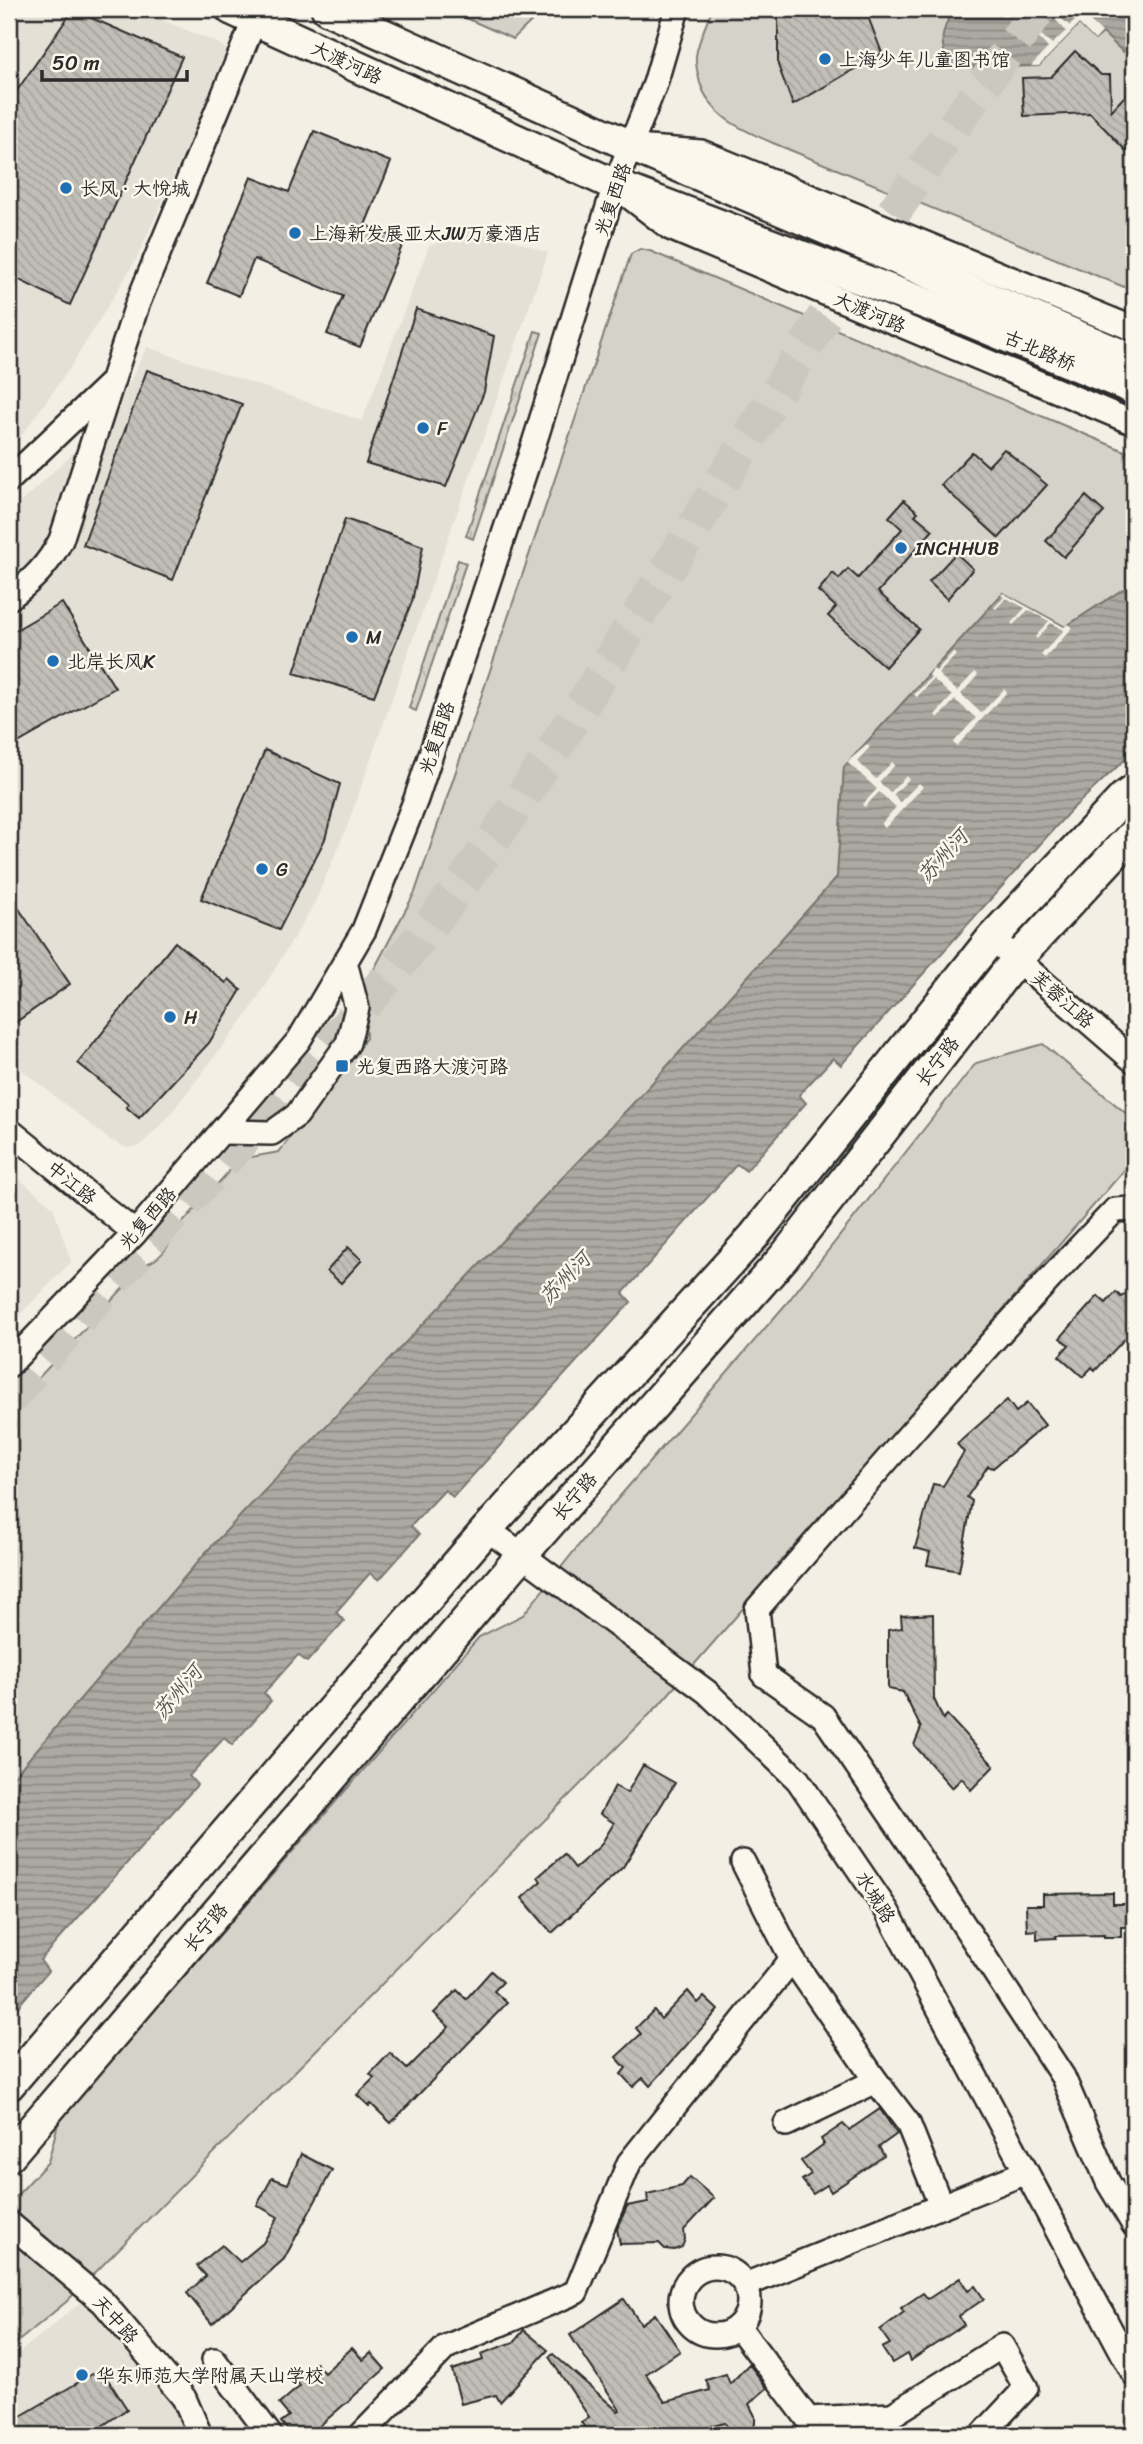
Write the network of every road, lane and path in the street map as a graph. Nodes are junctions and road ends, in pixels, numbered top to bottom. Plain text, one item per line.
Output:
1 (327, 9) edge
2 (677, 9) edge
3 (243, 14) edge
4 (631, 146) junction
5 (615, 185) junction
6 (951, 298) junction
7 (1134, 330) edge
8 (1134, 360) edge
9 (112, 382) junction
10 (1134, 389) edge
11 (1134, 424) edge
12 (9, 480) edge
13 (9, 598) edge
14 (1134, 790) edge
15 (1134, 833) edge
16 (992, 938) junction
17 (1017, 959) junction
18 (345, 962) junction
19 (1134, 1060) edge
20 (9, 1130) edge
21 (222, 1132) junction
22 (1134, 1209) edge
23 (135, 1233) junction
24 (9, 1365) edge
25 (487, 1529) junction
26 (522, 1555) junction
27 (743, 1862) dead end
28 (792, 1959) junction
29 (876, 2081) junction
30 (9, 2085) edge
31 (786, 2124) dead end
32 (9, 2156) edge
33 (1026, 2172) junction
34 (941, 2206) junction
35 (9, 2224) edge
36 (1134, 2225) edge
37 (746, 2285) junction
38 (738, 2326) junction
39 (214, 2360) dead end
40 (1134, 2374) edge
41 (200, 2435) edge
42 (270, 2435) edge
43 (361, 2435) edge
44 (982, 2435) edge

1 - 4 main road, 大渡河路
2 - 4 street, 光复西路
3 - 5 main road, 大渡河路
3 - 9 street
4 - 5 street, 光复西路
4 - 6 main road, 大渡河路
4 - 7 street, 大渡河路
5 - 6 main road, 大渡河路
5 - 11 street, 大渡河路
5 - 18 street, 光复西路
6 - 8 main road, 古北路桥
6 - 10 main road, 古北路桥
9 - 12 street
9 - 13 street
14 - 16 main road, 长宁路
15 - 17 main road, 长宁路
16 - 17 street, 芙蓉江路
16 - 25 main road, 长宁路
17 - 19 street, 芙蓉江路
17 - 26 main road, 长宁路
18 - 21 street, 光复西路
18 - 21 street
20 - 23 street, 中江路
21 - 23 street, 光复西路
22 - 36 street
23 - 24 street, 光复西路
25 - 26 street, 水城路
25 - 30 main road, 长宁路
26 - 32 main road, 长宁路
26 - 33 street, 水城路
27 - 28 street
28 - 29 street
28 - 43 street
29 - 31 street
29 - 34 street
33 - 34 street
33 - 40 street, 水城路
34 - 37 street
35 - 41 street, 天中路
37 - 38 street
37 - 38 street
38 - 44 street
39 - 42 street

